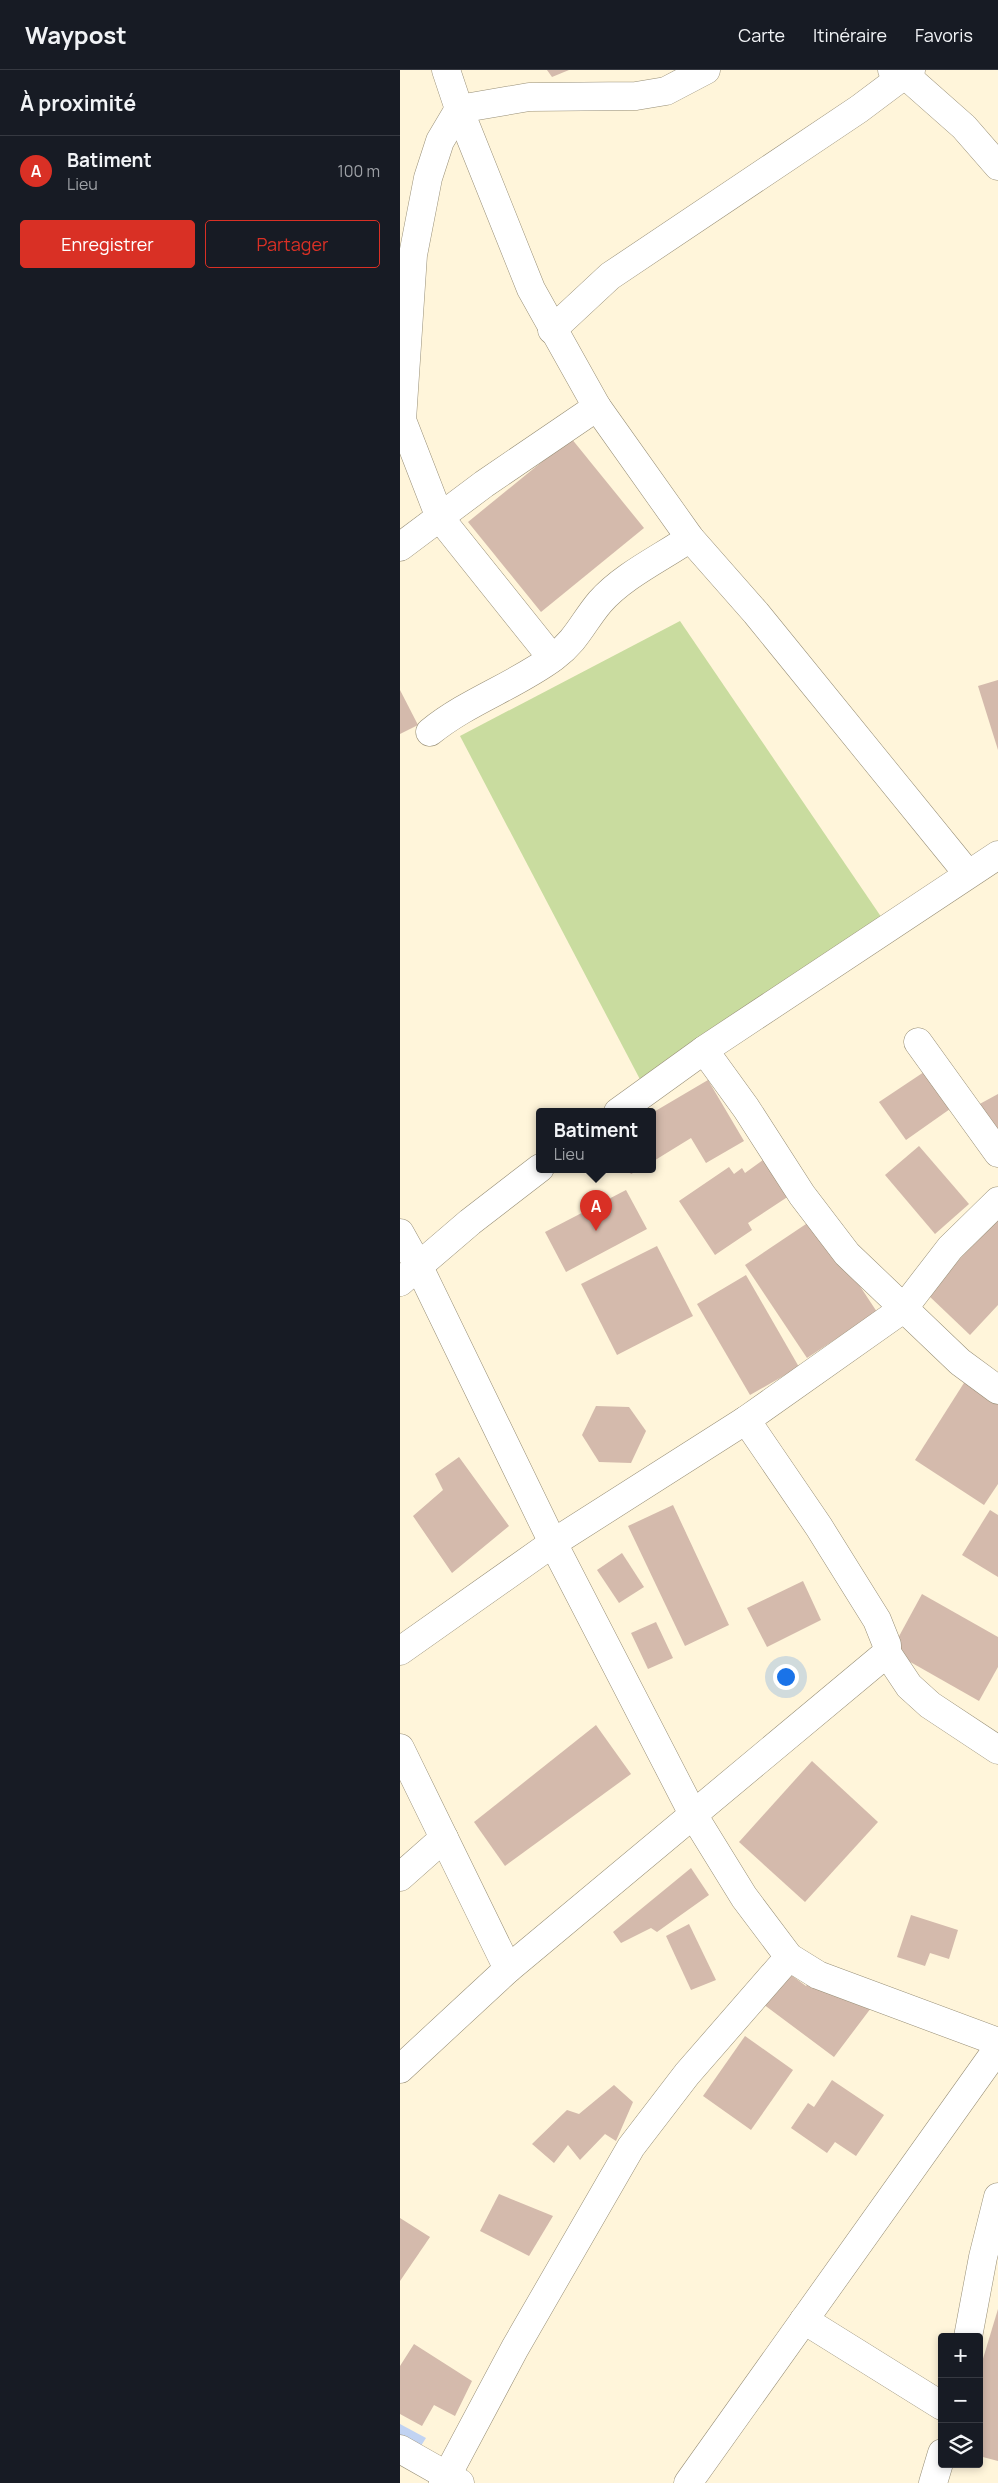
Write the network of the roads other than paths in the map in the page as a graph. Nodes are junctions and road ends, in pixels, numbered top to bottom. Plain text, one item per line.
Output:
1 (446, 70) edge
2 (706, 70) edge
3 (902, 71) edge
4 (459, 109) junction
5 (998, 166) edge
6 (552, 330) junction
7 (597, 407) junction
8 (401, 420) edge
9 (440, 518) junction
10 (690, 538) junction
11 (400, 547) edge
12 (552, 658) junction
13 (430, 732) dead end
14 (998, 855) edge
15 (968, 874) junction
16 (918, 1042) dead end
17 (704, 1050) junction
18 (624, 1108) edge
19 (998, 1153) edge
20 (536, 1171) edge
21 (998, 1201) edge
22 (400, 1233) edge
23 (410, 1274) edge
24 (903, 1309) junction
25 (998, 1390) edge
26 (746, 1420) junction
27 (553, 1543) junction
28 (400, 1651) edge
29 (887, 1653) junction
30 (400, 1748) edge
31 (998, 1750) edge
32 (694, 1816) junction
33 (444, 1838) junction
34 (400, 1877) edge
35 (789, 1957) junction
36 (508, 1969) junction
37 (998, 2042) edge
38 (998, 2048) edge
39 (400, 2069) edge
40 (998, 2198) edge
41 (991, 2260) edge
42 (804, 2320) junction
43 (969, 2333) edge
44 (938, 2404) edge
45 (400, 2449) edge
46 (938, 2466) edge
47 (450, 2480) edge
48 (688, 2483) edge
49 (933, 2483) edge

1 - 4 street
2 - 4 street
3 - 5 street
3 - 6 street
4 - 6 street
4 - 8 street
6 - 7 street
7 - 9 street
7 - 10 street
8 - 9 street
9 - 11 street
9 - 12 street
10 - 12 street
10 - 15 street
12 - 13 street
14 - 15 street
15 - 17 street
16 - 19 street
17 - 18 street
17 - 24 street
20 - 23 street
21 - 24 street
22 - 23 street
23 - 27 street
24 - 25 street
24 - 26 street
26 - 27 street
26 - 29 street
27 - 28 street
27 - 32 street
29 - 31 street
29 - 32 street
30 - 33 street
32 - 35 street
32 - 36 street
33 - 34 street
33 - 36 street
35 - 37 street
35 - 47 street
36 - 39 street
38 - 42 street
40 - 41 street
41 - 43 street
42 - 44 street
42 - 48 street
45 - 47 street
46 - 49 street

